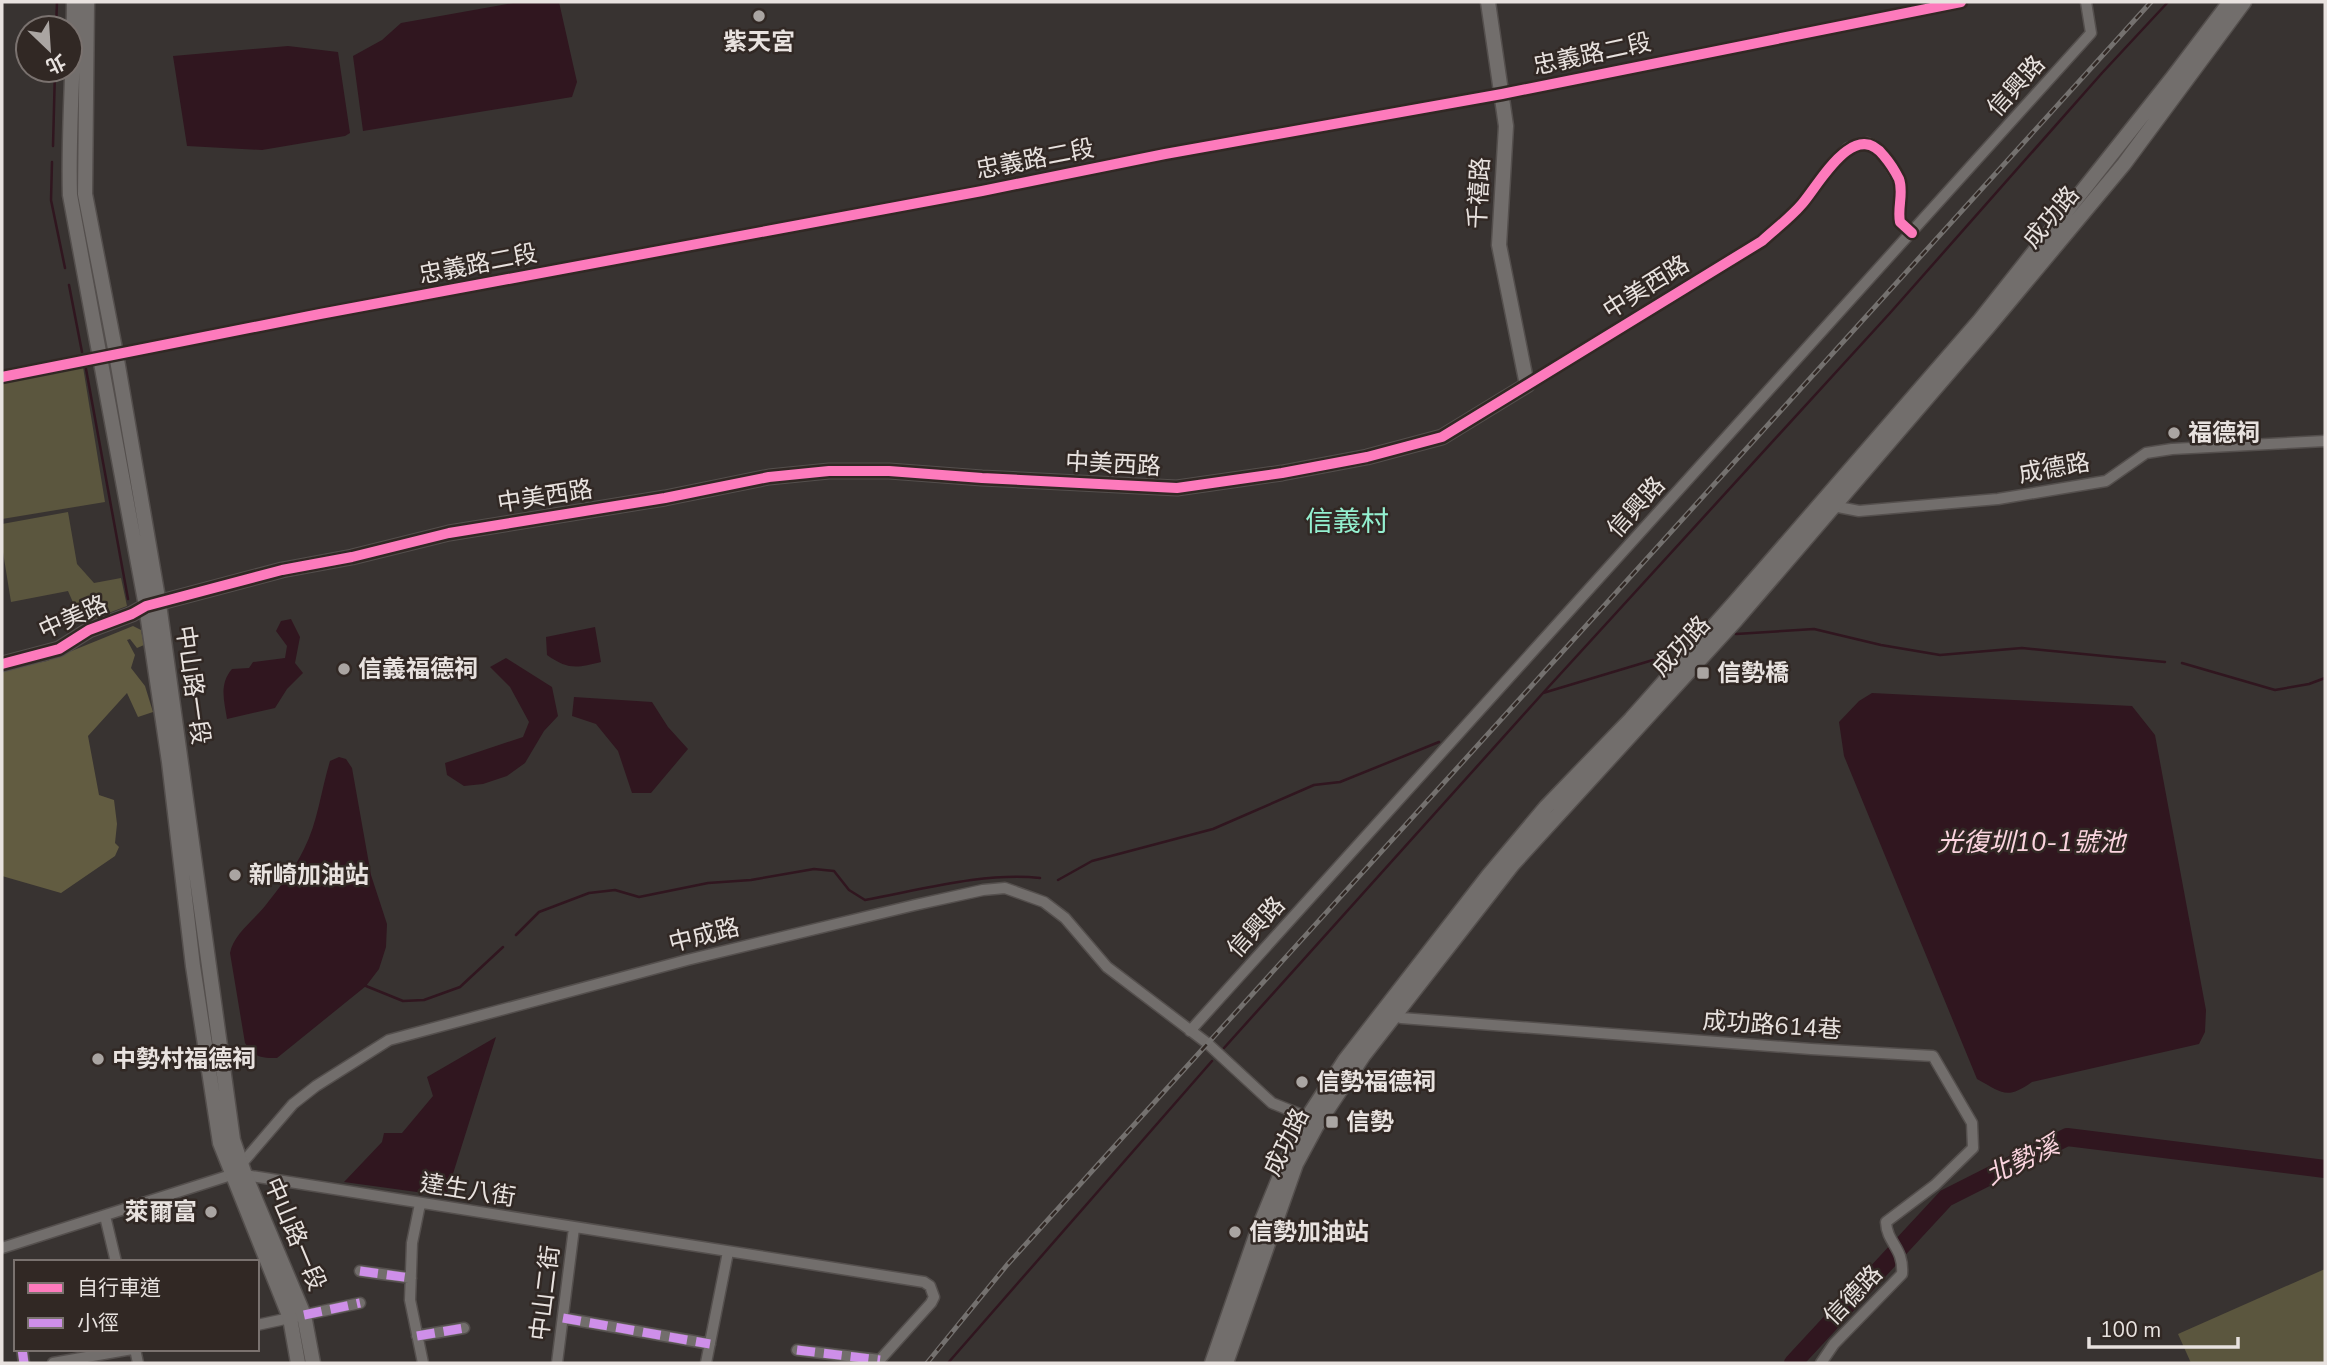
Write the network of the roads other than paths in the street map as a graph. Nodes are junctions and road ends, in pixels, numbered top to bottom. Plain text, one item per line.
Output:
1 (74, 2) edge
2 (87, 2) edge
3 (1488, 2) edge
4 (1961, 2) edge
5 (2086, 2) edge
6 (2230, 2) edge
7 (2245, 2) edge
8 (1502, 94) junction
9 (1912, 233) junction
10 (116, 354) junction
11 (101, 357) junction
12 (2, 377) edge
13 (1527, 385) junction
14 (2325, 441) edge
15 (1830, 502) junction
16 (153, 605) junction
17 (2, 664) edge
18 (1390, 1012) junction
19 (1189, 1031) junction
20 (1312, 1121) junction
21 (239, 1171) junction
22 (420, 1204) junction
23 (105, 1216) junction
24 (575, 1228) junction
25 (2, 1248) edge
26 (728, 1252) junction
27 (1901, 1253) joint
28 (116, 1260) edge
29 (360, 1271) dead end
30 (411, 1278) junction
31 (360, 1303) dead end
32 (297, 1317) junction
33 (563, 1318) junction
34 (259, 1325) edge
35 (464, 1328) dead end
36 (417, 1336) junction
37 (710, 1344) junction
38 (797, 1350) dead end
39 (122, 1351) edge
40 (878, 1361) edge
41 (53, 1363) edge
42 (298, 1363) edge
43 (313, 1363) edge
44 (423, 1363) edge
45 (557, 1363) edge
46 (706, 1363) edge
47 (1212, 1363) edge
48 (1226, 1363) edge
49 (1821, 1363) edge

1 - 11 street, 中山路一段
2 - 10 street, 中山路一段
3 - 8 street, 千禧路
4 - 8 street, 忠義路二段
5 - 9 street, 信興路
6 - 15 street, 成功路
7 - 15 street, 成功路
8 - 10 street, 忠義路二段
8 - 13 street, 千禧路
9 - 13 street, 中美西路
9 - 19 street, 信興路
10 - 11 street, 忠義路二段
10 - 16 street, 中山路一段
11 - 12 street, 忠義路二段
11 - 16 street, 中山路一段
13 - 16 street, 中美西路
14 - 15 street, 成德路
15 - 18 street, 成功路
16 - 17 street, 中美路
16 - 21 street, 中山路一段
18 - 20 street, 成功路
18 - 27 street, 成功路614巷
19 - 20 street, 中成路
19 - 21 street, 中成路
20 - 47 street, 成功路
20 - 48 street, 成功路
21 - 22 street, 達生八街
21 - 23 street, 達生八街
21 - 32 street, 中山路一段
22 - 24 street, 達生八街
22 - 30 street
23 - 25 street, 達生八街
23 - 28 street
24 - 26 street, 達生八街
24 - 33 street, 中山二街
26 - 37 street
26 - 40 street, 達生八街
27 - 49 street, 信德路
29 - 30 street
30 - 36 street
31 - 32 street
32 - 34 street
32 - 42 street, 中山路一段
32 - 43 street, 中山路一段
33 - 37 street
33 - 45 street, 中山二街
35 - 36 street
36 - 44 street
37 - 46 street
38 - 40 street
39 - 41 street

